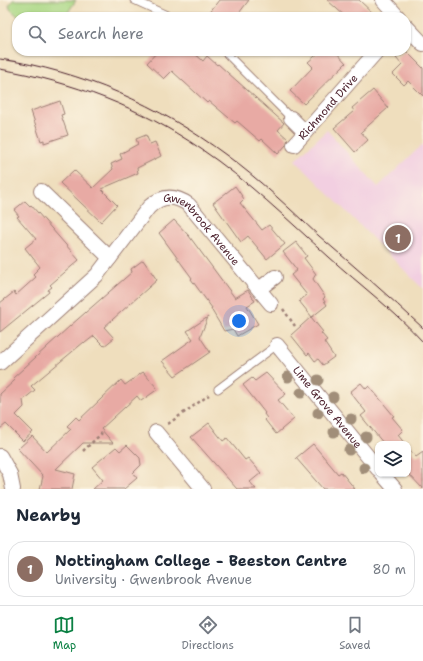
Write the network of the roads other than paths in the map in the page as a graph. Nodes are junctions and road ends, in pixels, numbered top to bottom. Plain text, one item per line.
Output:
1 (134, 0) edge
2 (382, 0) edge
3 (160, 12) edge
4 (393, 12) edge
5 (411, 31) edge
6 (423, 44) edge
7 (229, 56) edge
8 (373, 56) edge
9 (291, 118) joint
10 (306, 132) junction
11 (294, 145) dead end
12 (41, 191) dead end
13 (110, 258) junction
14 (275, 277) dead end
15 (259, 289) junction
16 (271, 304) dead end
17 (277, 345) joint
18 (0, 363) edge
19 (218, 389) road end
20 (156, 432) road end
21 (0, 456) edge
22 (375, 465) edge
23 (384, 477) edge
24 (13, 489) edge
25 (203, 489) edge
26 (394, 489) edge

1 - 3 lane
2 - 4 street
5 - 6 street
7 - 9 lane
8 - 10 street, Richmond Drive
9 - 10 street
10 - 11 street, Richmond Drive
12 - 13 street
13 - 15 street, Gwenbrook Avenue
13 - 18 street, Gwenbrook Avenue
14 - 15 street
15 - 16 street, Gwenbrook Avenue
17 - 19 lane
17 - 22 street, Lime Grove Avenue
20 - 25 street
21 - 24 street
23 - 26 street

